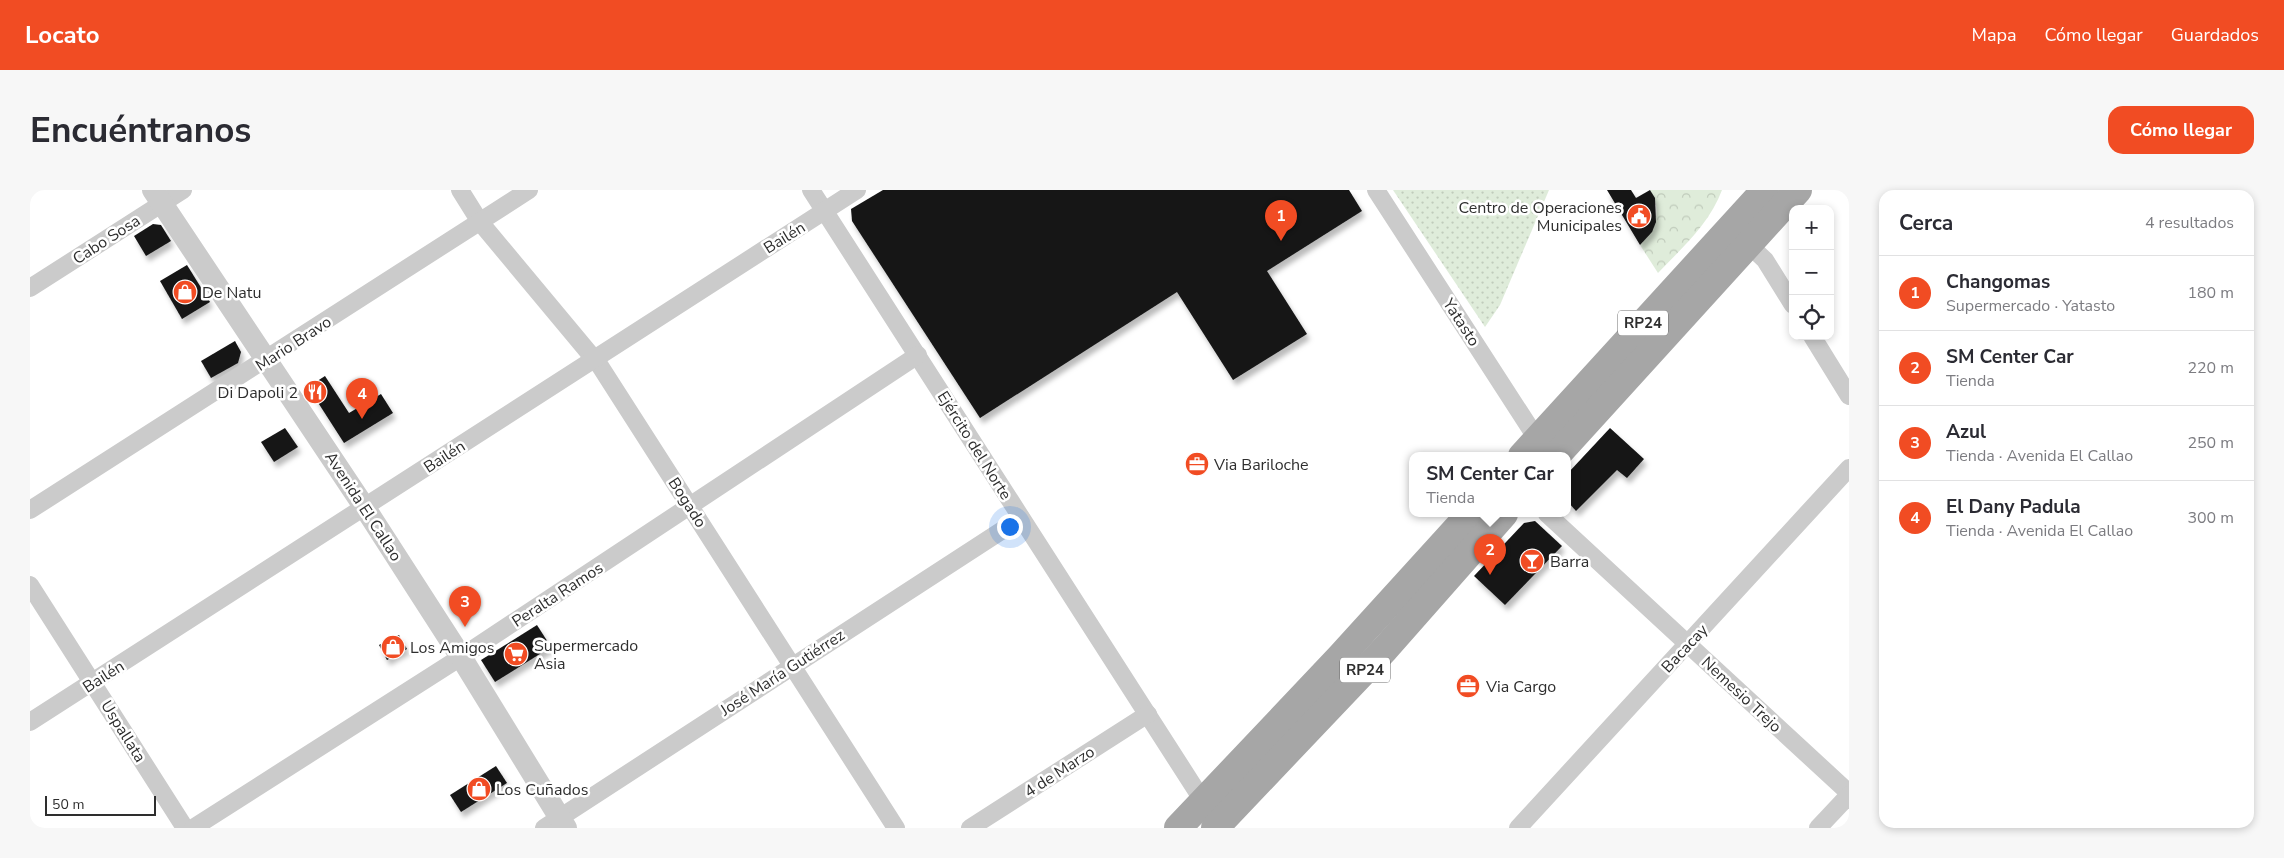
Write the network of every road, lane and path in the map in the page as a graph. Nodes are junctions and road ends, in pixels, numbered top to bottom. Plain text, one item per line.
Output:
1 (183, 190) edge
2 (460, 190) edge
3 (529, 190) edge
4 (811, 190) edge
5 (857, 190) edge
6 (1376, 190) edge
7 (1747, 190) edge
8 (1765, 190) edge
9 (1798, 190) edge
10 (157, 197) edge
11 (825, 211) junction
12 (480, 222) junction
13 (1743, 234) junction
14 (30, 288) edge
15 (1789, 299) edge
16 (1814, 340) edge
17 (918, 355) junction
18 (594, 358) junction
19 (268, 359) junction
20 (1849, 396) edge
21 (1537, 452) edge
22 (1849, 468) edge
23 (690, 506) junction
24 (365, 508) junction
25 (30, 510) edge
26 (1467, 517) edge
27 (1501, 517) edge
28 (1550, 517) edge
29 (1021, 518) junction
30 (30, 585) edge
31 (1688, 644) junction
32 (461, 657) junction
33 (791, 666) junction
34 (93, 682) junction
35 (1148, 714) junction
36 (30, 722) edge
37 (1849, 794) edge
38 (1203, 801) junction
39 (556, 825) edge
40 (185, 828) edge
41 (193, 828) edge
42 (896, 828) edge
43 (970, 828) edge
44 (1178, 828) edge
45 (1215, 828) edge
46 (1518, 828) edge
47 (1818, 828) edge

1 - 10 street, Cabo Sosa
2 - 12 street, Bogado
3 - 12 street, Mario Bravo
4 - 11 street, Ejército del Norte
5 - 11 street, Bailén
6 - 21 street, Yatasto
7 - 13 main road
8 - 13 main road, RP24
9 - 13 main road, RP24
10 - 14 street, Cabo Sosa
10 - 19 street, Avenida El Callao
11 - 17 street, Ejército del Norte
11 - 18 street, Bailén
12 - 18 street, Bogado
12 - 19 street, Mario Bravo
13 - 15 street
13 - 21 main road, RP24
16 - 20 street
17 - 23 street, Peralta Ramos
17 - 29 street, Ejército del Norte
18 - 23 street, Bogado
18 - 24 street, Bailén
19 - 24 street, Avenida El Callao
19 - 25 street, Mario Bravo
22 - 31 street, Bacacay
23 - 32 street, Peralta Ramos
23 - 33 street, Bogado
24 - 32 street, Avenida El Callao
24 - 34 street, Bailén
26 - 38 main road, RP24
27 - 45 main road, RP24
28 - 31 street, Nemesio Trejo
29 - 33 street, José María Gutiérrez
29 - 35 street, Ejército del Norte
30 - 34 street, Uspallata
31 - 37 street, Nemesio Trejo
31 - 46 street, Bacacay
32 - 39 street, Avenida El Callao
32 - 41 street, Peralta Ramos
33 - 39 street, José María Gutiérrez
33 - 42 street, Bogado
34 - 36 street, Bailén
34 - 40 street, Uspallata
35 - 38 street, Ejército del Norte
35 - 43 street, 4 de Marzo
37 - 47 street
38 - 44 main road, RP24

